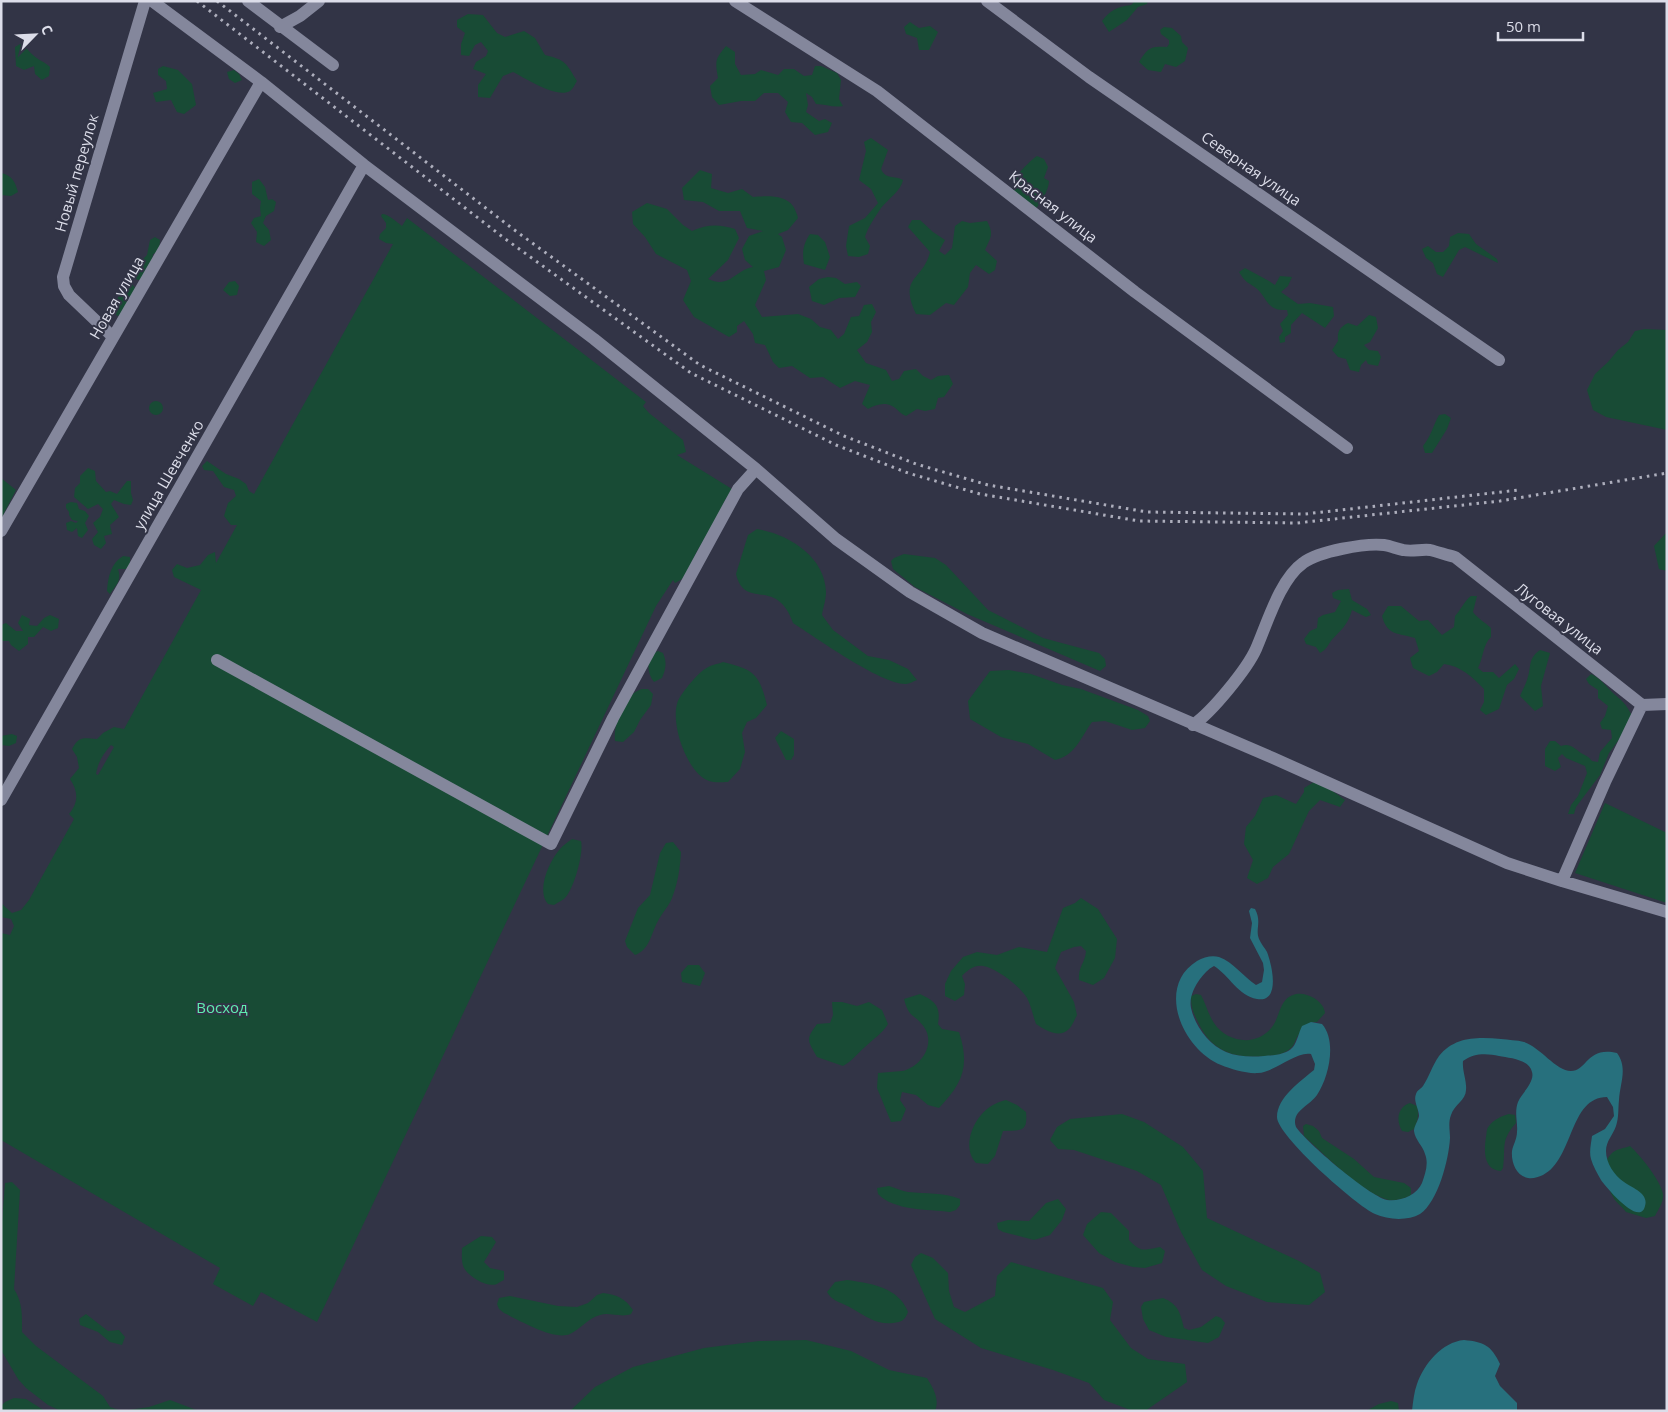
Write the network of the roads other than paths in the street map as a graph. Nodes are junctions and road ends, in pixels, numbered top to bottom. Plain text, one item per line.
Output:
1 (145, 1) edge
2 (152, 1) edge
3 (248, 1) edge
4 (319, 1) edge
5 (734, 1) edge
6 (987, 1) edge
7 (280, 27) junction
8 (333, 65) dead end
9 (261, 82) junction
10 (364, 165) junction
11 (113, 336) junction
12 (1499, 360) dead end
13 (1347, 448) dead end
14 (756, 469) junction
15 (1, 531) edge
16 (217, 660) dead end
17 (1667, 704) edge
18 (1642, 705) junction
19 (1194, 725) junction
20 (1, 800) edge
21 (1562, 881) junction
22 (1667, 912) edge

1 - 11 street, Новый переулок
2 - 9 street
3 - 7 street
4 - 7 street
5 - 13 street, Красная улица
6 - 12 street, Северная улица
7 - 8 street
9 - 10 street
9 - 11 street, Новая улица
10 - 14 street
10 - 20 street, улица Шевченко
11 - 15 street, Новая улица
14 - 16 street
14 - 19 street
17 - 18 street
18 - 19 street, Луговая улица
18 - 21 street
19 - 21 street
21 - 22 street

